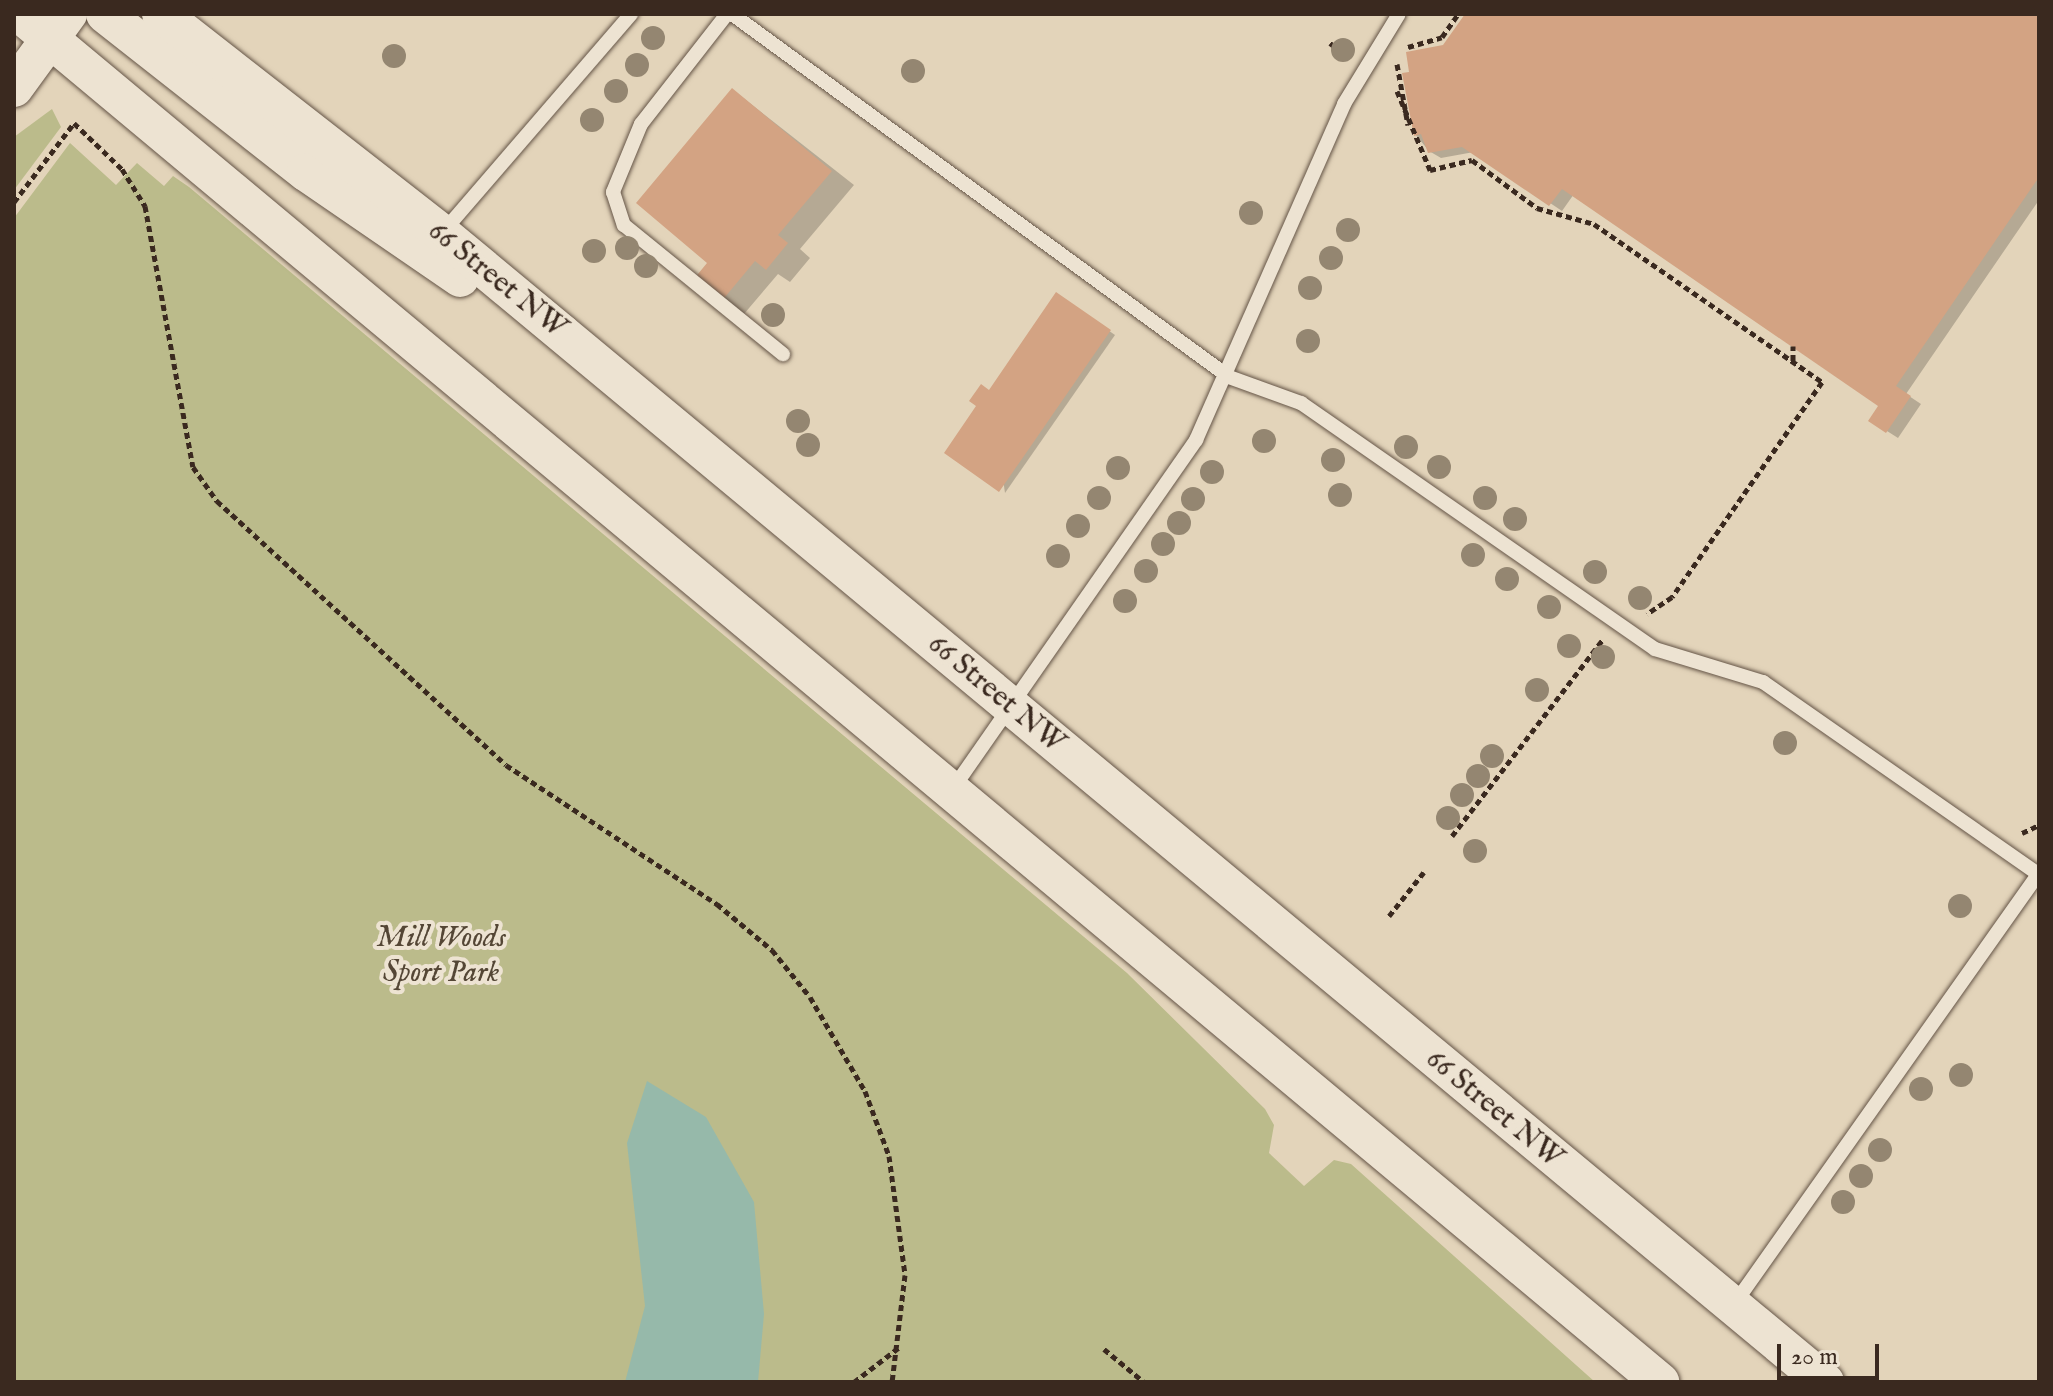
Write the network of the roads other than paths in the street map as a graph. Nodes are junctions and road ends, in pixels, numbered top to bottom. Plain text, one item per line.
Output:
1 (20, 14) edge
2 (105, 14) edge
3 (161, 14) edge
4 (631, 14) edge
5 (729, 14) edge
6 (1399, 14) edge
7 (59, 27) edge
8 (14, 88) edge
9 (441, 233) junction
10 (783, 354) dead end
11 (1229, 377) junction
12 (676, 427) junction
13 (1013, 708) junction
14 (951, 790) junction
15 (2039, 873) edge
16 (1732, 1308) junction
17 (1660, 1382) edge
18 (1825, 1382) edge

1 - 7 main road
2 - 12 main road
3 - 9 main road, 66 Street NW
4 - 9 lane
5 - 10 lane
5 - 11 lane
6 - 11 lane
7 - 8 main road
7 - 14 main road
9 - 12 main road, 66 Street NW
11 - 13 lane
11 - 15 lane
12 - 13 main road, 66 Street NW
13 - 14 lane
13 - 16 main road, 66 Street NW
14 - 17 main road
15 - 16 lane
16 - 18 main road, 66 Street NW

